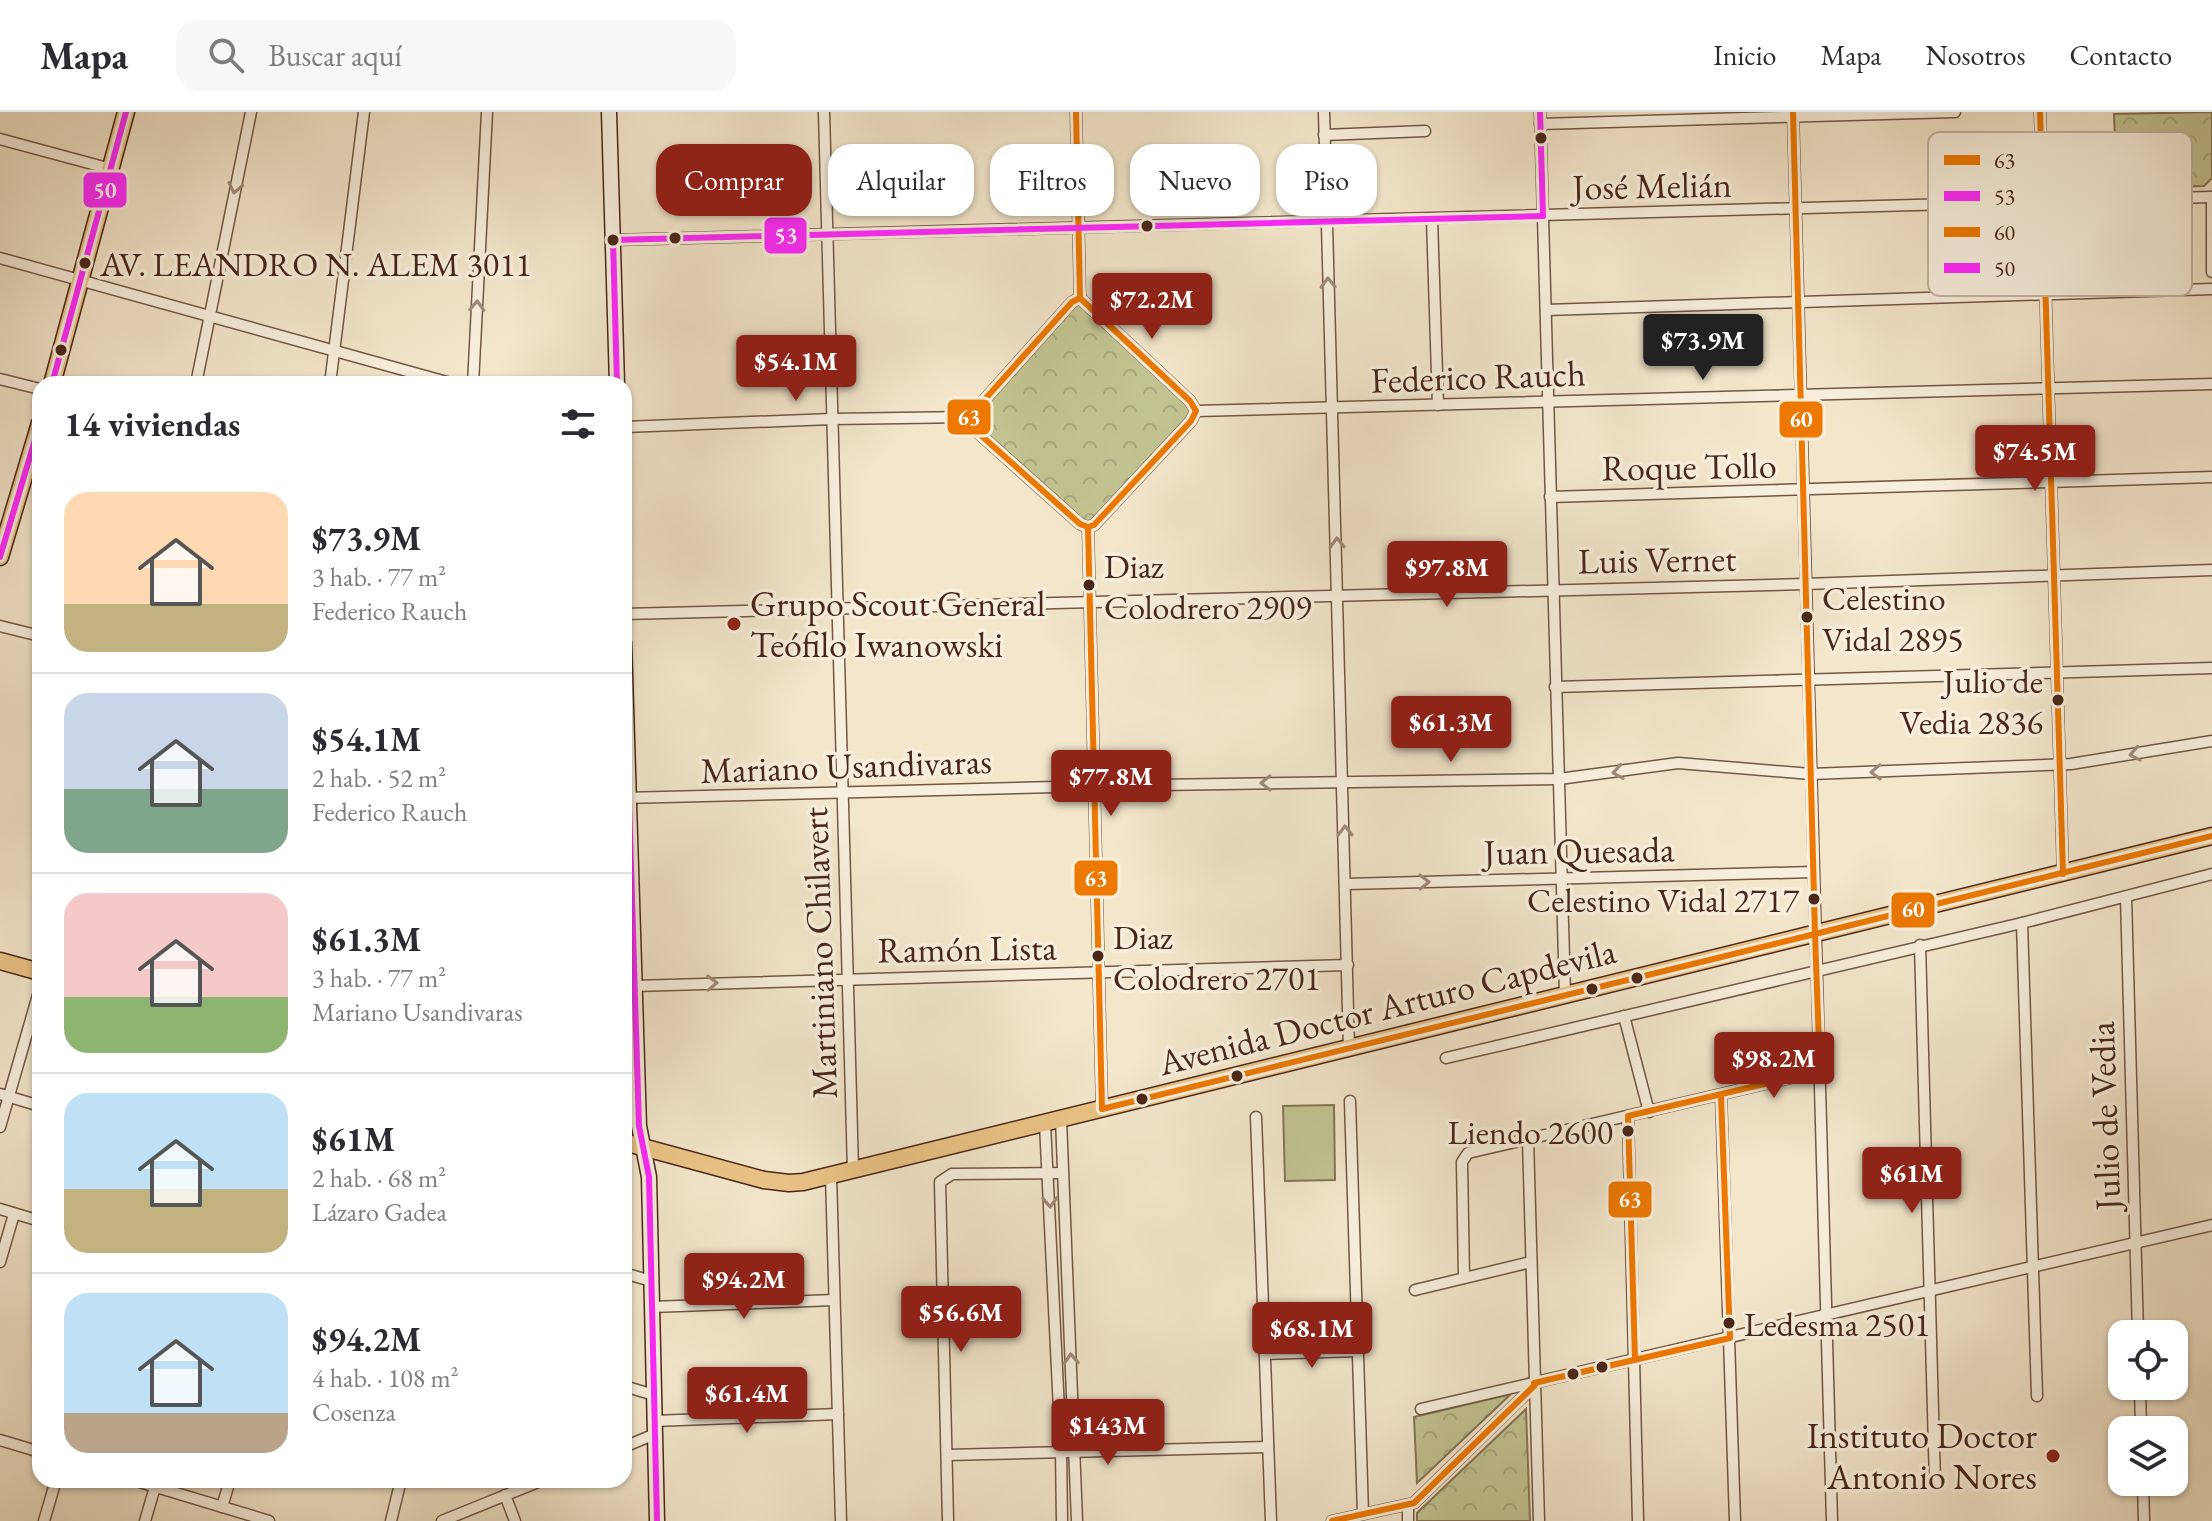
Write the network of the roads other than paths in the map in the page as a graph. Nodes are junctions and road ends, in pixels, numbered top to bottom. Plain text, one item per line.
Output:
1 (126, 112) edge
2 (251, 112) edge
3 (364, 112) edge
4 (487, 112) edge
5 (609, 112) edge
6 (824, 112) edge
7 (1076, 112) edge
8 (1324, 112) edge
9 (1540, 112) edge
10 (1955, 112) edge
11 (2040, 112) edge
12 (1793, 114) edge
13 (1540, 124) junction
14 (1425, 131) dead end
15 (2041, 132) edge
16 (1324, 135) junction
17 (0, 139) edge
18 (111, 169) junction
19 (2212, 197) edge
20 (2192, 198) edge
21 (1928, 205) edge
22 (1795, 209) junction
23 (1543, 216) junction
24 (1432, 219) junction
25 (1326, 221) junction
26 (1078, 227) junction
27 (827, 234) junction
28 (613, 240) junction
29 (0, 258) edge
30 (2212, 272) edge
31 (81, 278) junction
32 (2212, 289) edge
33 (2192, 290) edge
34 (2046, 296) joint
35 (1080, 298) junction
36 (1797, 303) junction
37 (1546, 310) junction
38 (209, 314) junction
39 (334, 351) junction
40 (54, 376) edge
41 (197, 376) edge
42 (331, 376) edge
43 (425, 376) edge
44 (473, 376) edge
45 (617, 376) edge
46 (0, 379) edge
47 (2212, 384) edge
48 (32, 387) edge
49 (2049, 390) junction
50 (1800, 396) junction
51 (1548, 402) junction
52 (1438, 405) junction
53 (1333, 408) junction
54 (1196, 411) junction
55 (969, 417) junction
56 (832, 419) junction
57 (632, 427) edge
58 (32, 443) edge
59 (2212, 477) edge
60 (2051, 483) junction
61 (1802, 491) junction
62 (1550, 497) junction
63 (8, 504) edge
64 (1088, 527) junction
65 (0, 557) edge
66 (2212, 570) edge
67 (2055, 575) junction
68 (1805, 584) junction
69 (1552, 589) junction
70 (1339, 595) junction
71 (1088, 602) junction
72 (837, 608) junction
73 (632, 614) edge
74 (0, 626) edge
75 (32, 634) edge
76 (2212, 668) edge
77 (2056, 673) junction
78 (1807, 681) junction
79 (1555, 687) junction
80 (2212, 741) edge
81 (2059, 765) junction
82 (1811, 774) junction
83 (1559, 779) junction
84 (1344, 782) junction
85 (1093, 786) junction
86 (842, 793) junction
87 (632, 799) edge
88 (2212, 836) edge
89 (1813, 872) junction
90 (2063, 874) junction
91 (2212, 874) edge
92 (1562, 878) junction
93 (1346, 884) junction
94 (2126, 897) junction
95 (2022, 923) junction
96 (1815, 934) junction
97 (632, 939) edge
98 (1920, 945) junction
99 (0, 961) edge
100 (1348, 965) junction
101 (32, 970) edge
102 (1817, 970) junction
103 (1098, 973) junction
104 (847, 978) junction
105 (634, 986) junction
106 (1565, 994) junction
107 (32, 1012) edge
108 (1624, 1016) junction
109 (1349, 1049) junction
110 (1446, 1058) dead end
111 (1820, 1071) junction
112 (4, 1095) edge
113 (1721, 1095) junction
114 (1350, 1101) dead end
115 (32, 1104) edge
116 (1102, 1109) junction
117 (1649, 1112) junction
118 (1628, 1116) junction
119 (1256, 1117) dead end
120 (1053, 1121) junction
121 (0, 1127) edge
122 (1528, 1139) junction
123 (632, 1144) edge
124 (641, 1147) junction
125 (853, 1170) junction
126 (1049, 1173) junction
127 (1062, 1173) junction
128 (831, 1176) junction
129 (0, 1209) edge
130 (14, 1214) junction
131 (32, 1219) edge
132 (2212, 1225) edge
133 (2136, 1243) junction
134 (0, 1262) edge
135 (1531, 1262) junction
136 (2033, 1267) junction
137 (632, 1275) edge
138 (1464, 1278) junction
139 (651, 1281) junction
140 (1415, 1290) dead end
141 (1931, 1292) junction
142 (834, 1300) junction
143 (652, 1307) junction
144 (1827, 1316) junction
145 (2138, 1320) edge
146 (1730, 1338) junction
147 (1357, 1351) junction
148 (1265, 1354) junction
149 (1635, 1360) junction
150 (1535, 1384) junction
151 (632, 1388) edge
152 (654, 1395) junction
153 (2037, 1396) dead end
154 (1421, 1409) dead end
155 (838, 1414) junction
156 (654, 1428) junction
157 (0, 1440) edge
158 (632, 1442) edge
159 (1268, 1447) junction
160 (32, 1450) edge
161 (1061, 1451) junction
162 (1075, 1451) junction
163 (947, 1455) junction
164 (1935, 1483) dead end
165 (54, 1488) edge
166 (155, 1488) edge
167 (158, 1488) edge
168 (228, 1488) edge
169 (399, 1488) edge
170 (523, 1488) edge
171 (505, 1495) junction
172 (2143, 1496) edge
173 (1408, 1505) junction
174 (222, 1507) junction
175 (1363, 1514) junction
176 (44, 1521) edge
177 (145, 1521) edge
178 (269, 1521) edge
179 (391, 1521) edge
180 (442, 1521) edge
181 (515, 1521) edge
182 (657, 1521) edge
183 (841, 1521) edge
184 (948, 1521) edge
185 (1062, 1521) edge
186 (1077, 1521) edge
187 (1271, 1521) edge
188 (1332, 1521) edge
189 (1408, 1521) edge
190 (1539, 1521) edge
191 (1638, 1521) edge
192 (1735, 1521) edge
193 (1832, 1521) edge
194 (2144, 1521) edge

1 - 18 main road
2 -> 38 street
3 - 39 street
44 -> 4 street
5 - 28 main road
6 - 27 street, Martiniano Chilavert
7 - 26 street
8 - 16 street
9 - 13 street
10 - 12 street
11 - 15 street
12 - 13 street
12 - 22 street
13 - 23 street
14 - 16 street
16 - 25 street
17 - 18 street
18 - 31 main road
19 - 20 street, José Melián
19 - 30 street
21 - 22 street, José Melián
22 - 23 street, José Melián
22 - 36 street
23 - 24 street, José Melián
23 - 37 street
24 - 25 street, José Melián
24 - 52 street
25 - 26 street, José Melián
53 -> 25 street
26 - 27 street, José Melián
26 - 35 street
27 - 28 street, José Melián
27 - 56 street, Martiniano Chilavert
28 - 45 main road
29 - 31 street
31 - 38 street
31 - 40 main road
32 - 33 street
34 - 36 street
34 - 49 street
35 - 54 street
35 - 55 street
36 - 37 street
36 - 50 street
37 - 51 street
38 - 39 street
38 - 41 street
39 - 42 street
39 - 43 street
46 - 48 street
47 - 49 street, Federico Rauch
49 - 50 street, Federico Rauch
49 - 60 street
50 - 51 street, Federico Rauch
50 - 61 street
51 - 52 street, Federico Rauch
51 - 62 street
52 - 53 street, Federico Rauch
53 - 54 street, Federico Rauch
70 -> 53 street
54 - 64 street
55 - 56 street
55 - 64 street
56 - 57 street
56 - 72 street, Martiniano Chilavert
58 - 63 main road
59 - 60 street, Roque Tollo
60 - 61 street, Roque Tollo
60 - 67 street
61 - 62 street, Roque Tollo
61 - 68 street
62 - 69 street
63 - 65 main road
64 - 71 street
66 - 67 street, Luis Vernet
67 - 68 street, Luis Vernet
67 - 77 street
68 - 69 street, Luis Vernet
68 - 78 street
69 - 70 street, Luis Vernet
69 - 79 street
70 - 71 street, Luis Vernet
70 - 84 street
71 - 72 street, Luis Vernet
71 - 85 street
72 - 73 street, Luis Vernet
72 - 86 street, Martiniano Chilavert
74 - 75 street
76 - 77 street
77 - 78 street
77 - 81 street
78 - 79 street
78 - 82 street
79 - 83 street
80 -> 81 street, Mariano Usandivaras
81 -> 82 street, Mariano Usandivaras
81 - 90 street
82 -> 83 street, Mariano Usandivaras
82 - 89 street
83 - 84 street, Mariano Usandivaras
83 - 92 street
84 -> 85 street, Mariano Usandivaras
93 -> 84 street
85 - 86 street, Mariano Usandivaras
85 - 103 street
86 - 87 street, Mariano Usandivaras
86 - 104 street, Martiniano Chilavert
88 - 90 main road, Avenida Doctor Arturo Capdevila
89 - 92 street, Juan Quesada
89 - 96 street
90 - 96 main road, Avenida Doctor Arturo Capdevila
91 - 94 street
93 -> 92 street, Juan Quesada
92 - 106 street
93 - 100 street
94 - 95 street
94 - 133 street, Julio de Vedia
95 - 98 street
95 - 136 street
96 - 102 street
96 - 106 main road, Avenida Doctor Arturo Capdevila
97 - 105 main road
98 - 102 street
98 - 141 street
99 - 101 main road
100 - 103 street, Ramón Lista
100 - 109 street
102 - 108 street
102 - 111 street
103 - 104 street, Ramón Lista
103 - 116 street
105 -> 104 street, Ramón Lista
104 - 125 street, Martiniano Chilavert
105 - 124 main road
106 - 109 main road, Avenida Doctor Arturo Capdevila
107 - 112 street
108 - 110 street
108 - 117 street
109 - 116 main road, Avenida Doctor Arturo Capdevila
111 - 113 street
111 - 144 street
112 - 115 street
112 - 121 street
113 - 117 street
113 - 146 street
114 - 147 street
116 - 120 main road, Avenida Doctor Arturo Capdevila
117 - 118 street
118 - 122 street
118 - 149 street
119 - 148 street
120 - 125 main road, Avenida Doctor Arturo Capdevila
120 - 126 street
120 - 127 street
122 - 135 street
122 - 138 street
123 - 124 main road, Avenida Doctor Arturo Capdevila
124 - 128 main road, Avenida Doctor Arturo Capdevila
124 - 139 main road
125 - 128 main road, Avenida Doctor Arturo Capdevila
126 - 127 street
126 -> 161 street
126 - 163 street
162 -> 127 street
128 - 142 street
129 - 130 street
130 - 131 street
130 - 134 street
132 - 133 street
133 - 136 street
133 - 145 street, Julio de Vedia
135 - 138 street
135 - 150 street
136 - 141 street
136 - 153 street
137 - 139 street
138 - 140 street
139 - 143 main road
141 - 144 street
141 - 164 street
142 - 143 street
142 - 155 street
143 - 152 main road
144 - 146 street
144 - 193 street
146 - 149 street
146 - 192 street
147 - 148 street
147 - 175 street
148 - 159 street
149 - 150 street
149 - 191 street
150 - 154 street
150 - 173 street
150 - 190 street
151 - 152 street
152 - 156 main road
155 - 156 street
155 - 183 street
156 - 158 street
156 - 182 main road
157 - 160 street
159 - 162 street
159 - 187 street
161 - 162 street
161 - 163 street
161 - 185 street
162 - 186 street
163 - 184 street
165 - 176 street
166 - 177 street
167 - 174 street
168 - 174 street
169 - 179 street
170 - 171 street
171 - 180 street
171 - 181 street
172 - 194 street
173 - 175 street
173 - 189 street
174 - 178 street
175 - 188 street

